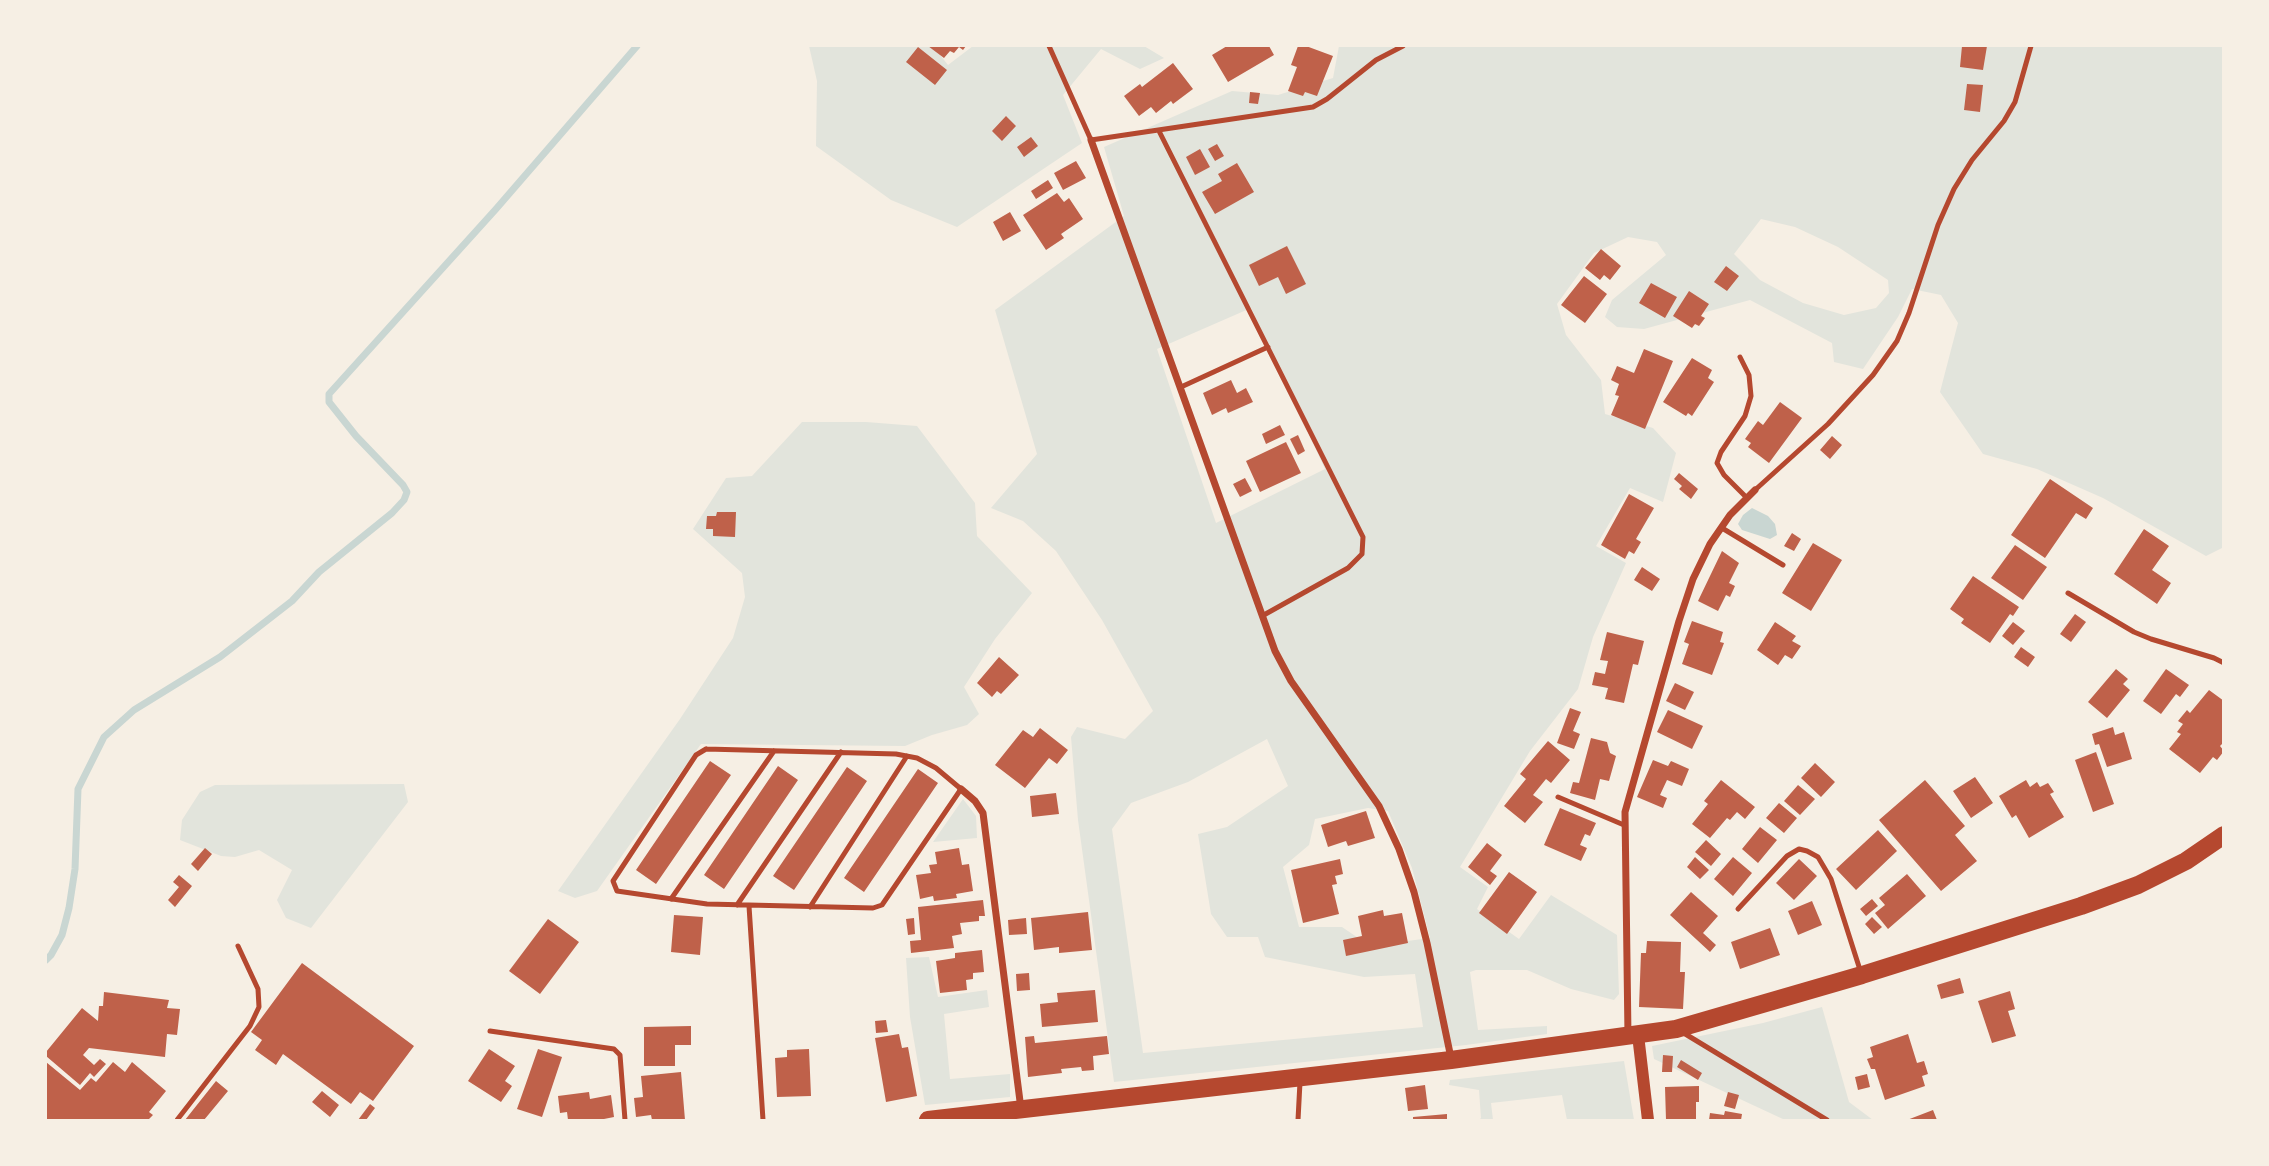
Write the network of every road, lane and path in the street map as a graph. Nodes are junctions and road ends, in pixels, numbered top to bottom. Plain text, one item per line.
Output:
1 (1049, 46) edge
2 (1403, 46) edge
3 (2031, 46) edge
4 (1159, 131) junction
5 (1091, 140) junction
6 (1268, 347) junction
7 (1740, 357) dead end
8 (1181, 387) junction
9 (1755, 490) joint
10 (1747, 498) junction
11 (1722, 528) junction
12 (1783, 565) dead end
13 (2068, 593) dead end
14 (1262, 616) junction
15 (2224, 663) edge
16 (774, 751) junction
17 (841, 752) junction
18 (907, 756) junction
19 (961, 789) junction
20 (1558, 797) dead end
21 (1624, 825) junction
22 (2224, 835) edge
23 (671, 899) junction
24 (737, 905) junction
25 (749, 906) junction
26 (810, 907) junction
27 (1738, 909) dead end
28 (239, 946) dead end
29 (1861, 975) junction
30 (1676, 1029) junction
31 (490, 1031) dead end
32 (1633, 1036) junction
33 (1451, 1060) junction
34 (1300, 1077) junction
35 (1021, 1110) junction
36 (177, 1121) edge
37 (625, 1121) edge
38 (763, 1121) edge
39 (928, 1121) edge
40 (1298, 1121) edge
41 (1648, 1121) edge
42 (1827, 1121) edge

1 - 5 lane
2 - 4 lane
3 - 9 lane
4 - 5 lane
4 - 6 lane
5 - 8 street
6 - 8 lane
6 - 14 lane
7 - 10 lane
8 - 14 street
9 - 10 street
10 - 11 street
11 - 12 lane
11 - 21 street
13 - 15 lane
14 - 33 street
16 - 17 lane
16 - 23 lane
16 - 23 lane
17 - 18 lane
17 - 24 lane
18 - 19 lane
18 - 26 lane
19 - 26 lane
19 - 35 street
20 - 21 lane
21 - 32 street
22 - 29 main road
23 - 24 lane
24 - 25 lane
25 - 26 lane
25 - 38 lane
27 - 29 lane
28 - 36 lane
29 - 30 main road
30 - 32 main road
30 - 42 lane
31 - 37 lane
32 - 33 main road
32 - 41 street
33 - 34 main road
34 - 35 main road
34 - 40 lane
35 - 39 main road

